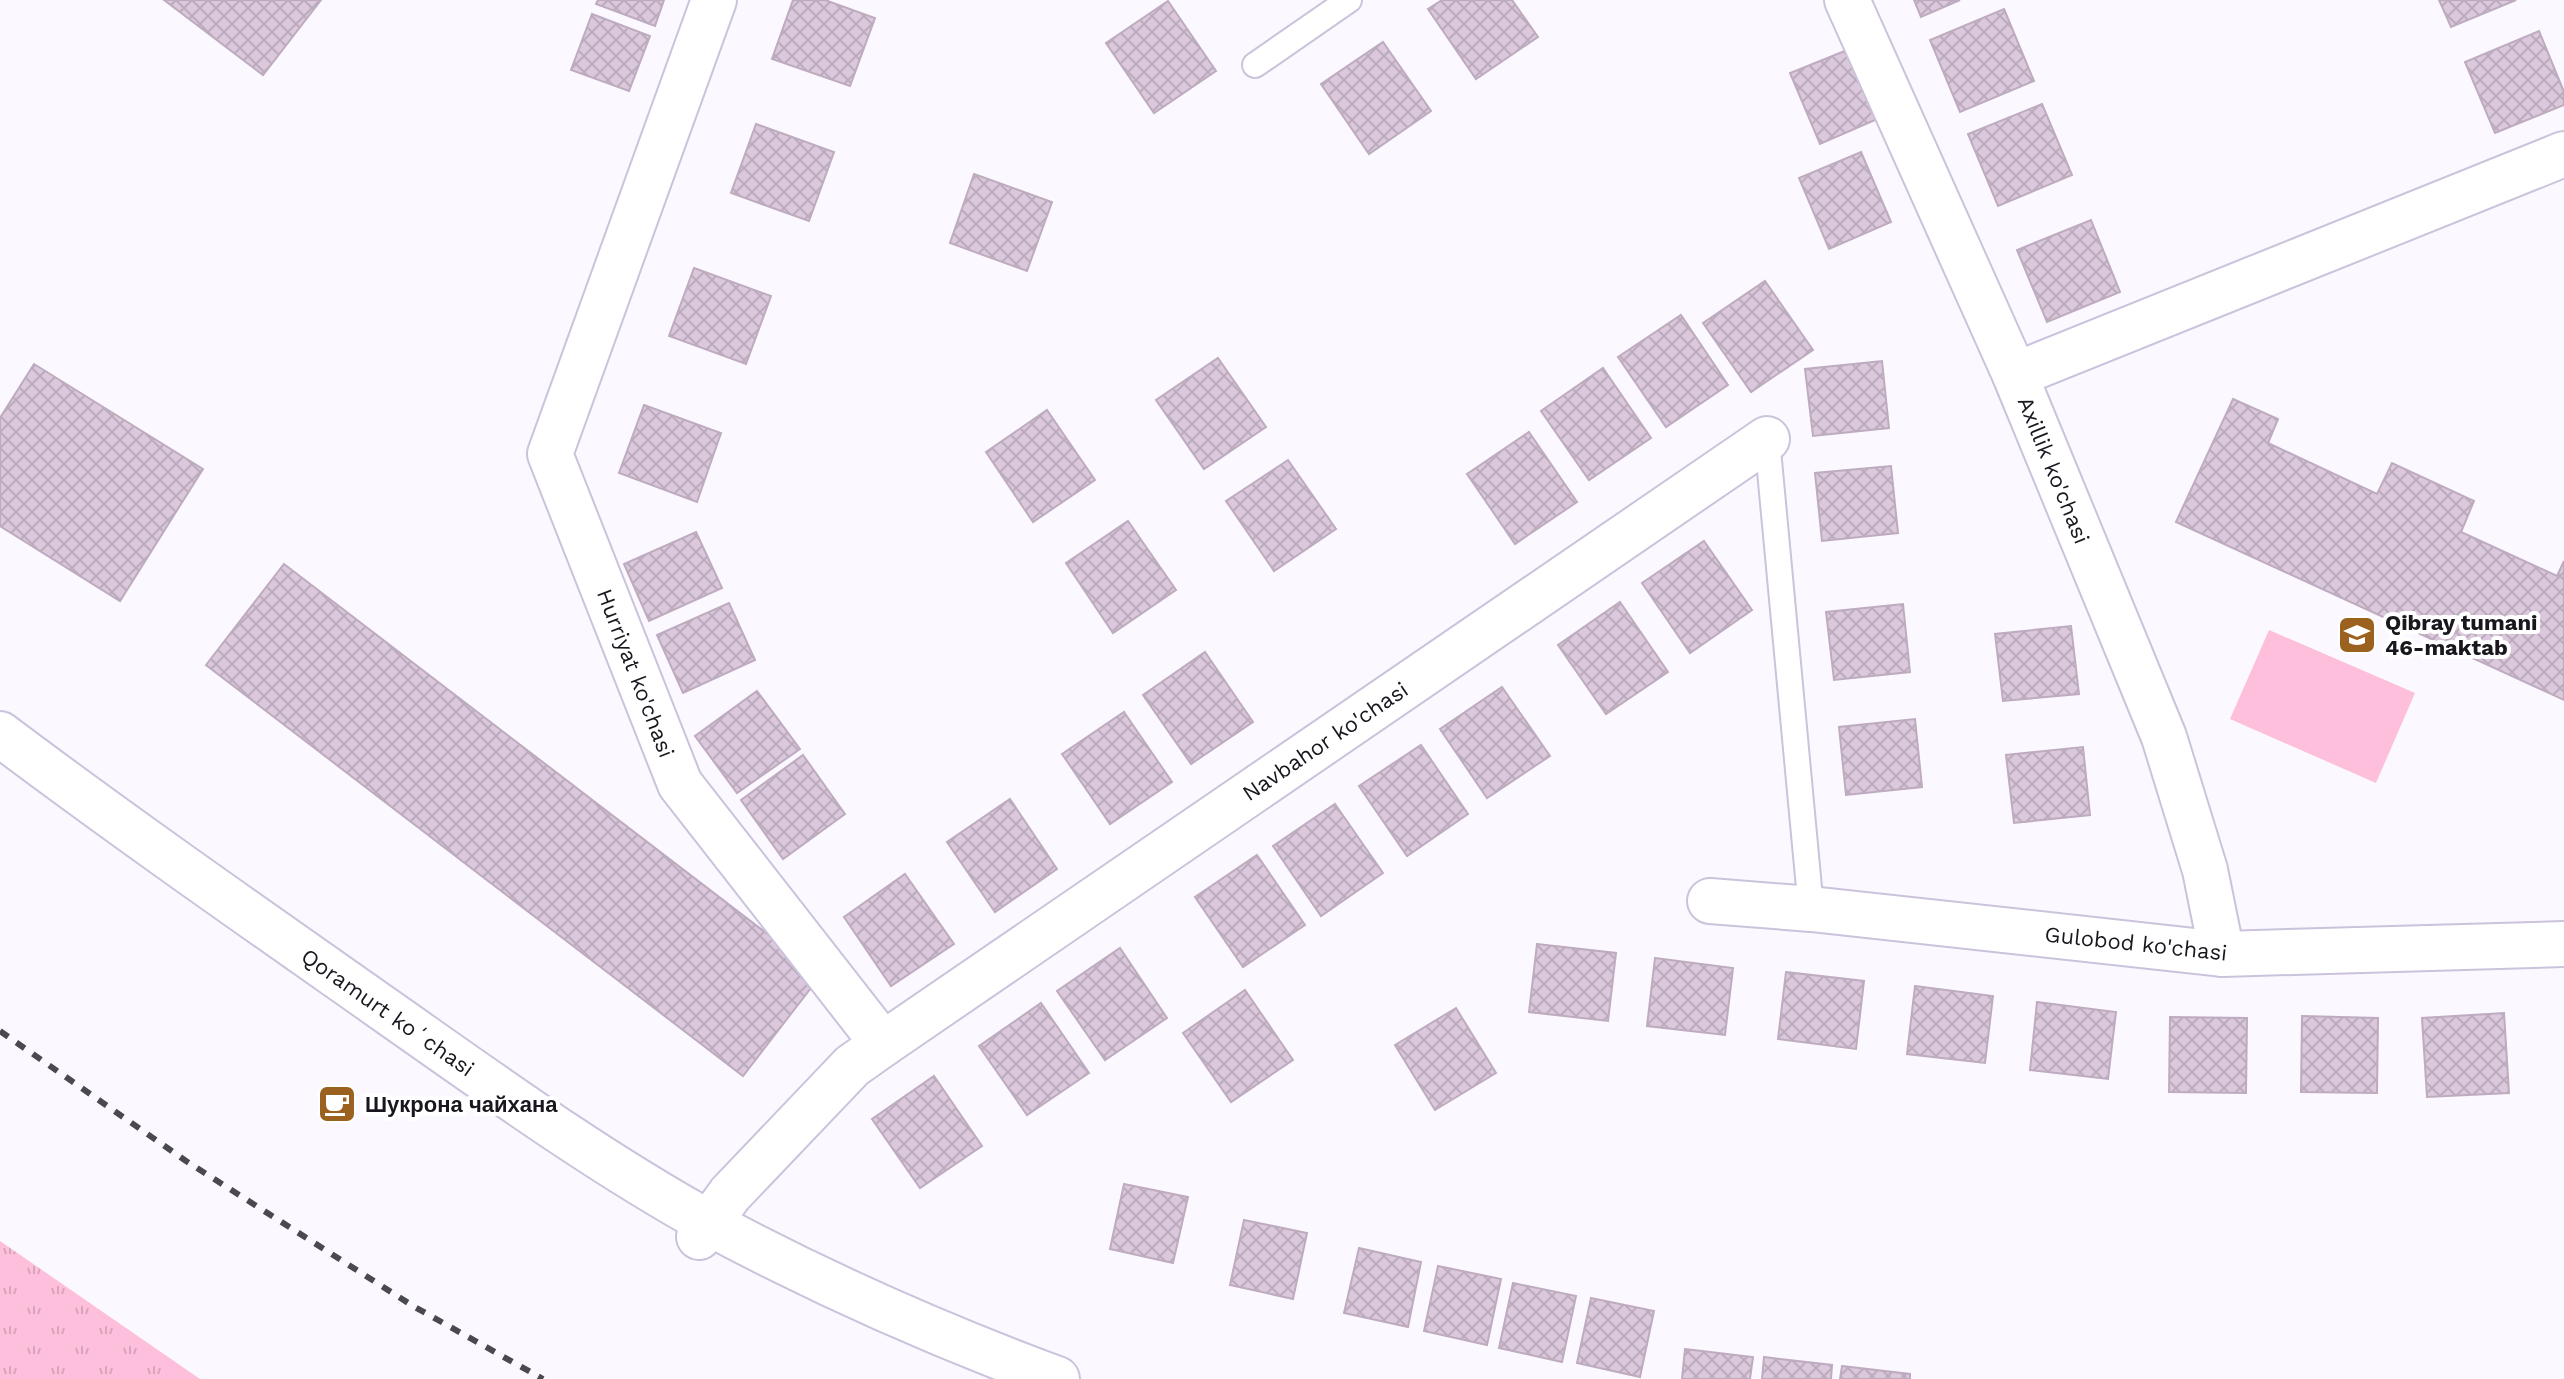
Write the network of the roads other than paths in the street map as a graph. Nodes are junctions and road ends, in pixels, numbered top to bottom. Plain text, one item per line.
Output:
1 (714, 0) edge
2 (1349, 0) edge
3 (1847, 0) edge
4 (1255, 65) dead end
5 (2564, 154) edge
6 (2015, 375) junction
7 (1767, 439) joint
8 (0, 734) edge
9 (0, 759) edge
10 (1710, 901) dead end
11 (1811, 909) junction
12 (2564, 944) edge
13 (2222, 954) junction
14 (883, 1044) junction
15 (704, 1230) junction
16 (1004, 1379) edge
17 (1057, 1379) edge

1 - 14 street, Hurriyat ko'chasi
2 - 4 lane
3 - 6 street, Axillik ko'chasi
5 - 6 street
6 - 13 street, Axillik ko'chasi
7 - 11 lane
7 - 14 street, Navbahor ko'chasi
8 - 15 street, Qoramurt koʻchasi
9 - 15 street, Qoramurt koʻchasi
10 - 11 street, Gulobod ko'chasi
11 - 13 street, Gulobod ko'chasi
12 - 13 street, Gulobod ko'chasi
14 - 15 street
15 - 16 street, Qoramurt koʻchasi
15 - 17 street, Qoramurt koʻchasi

